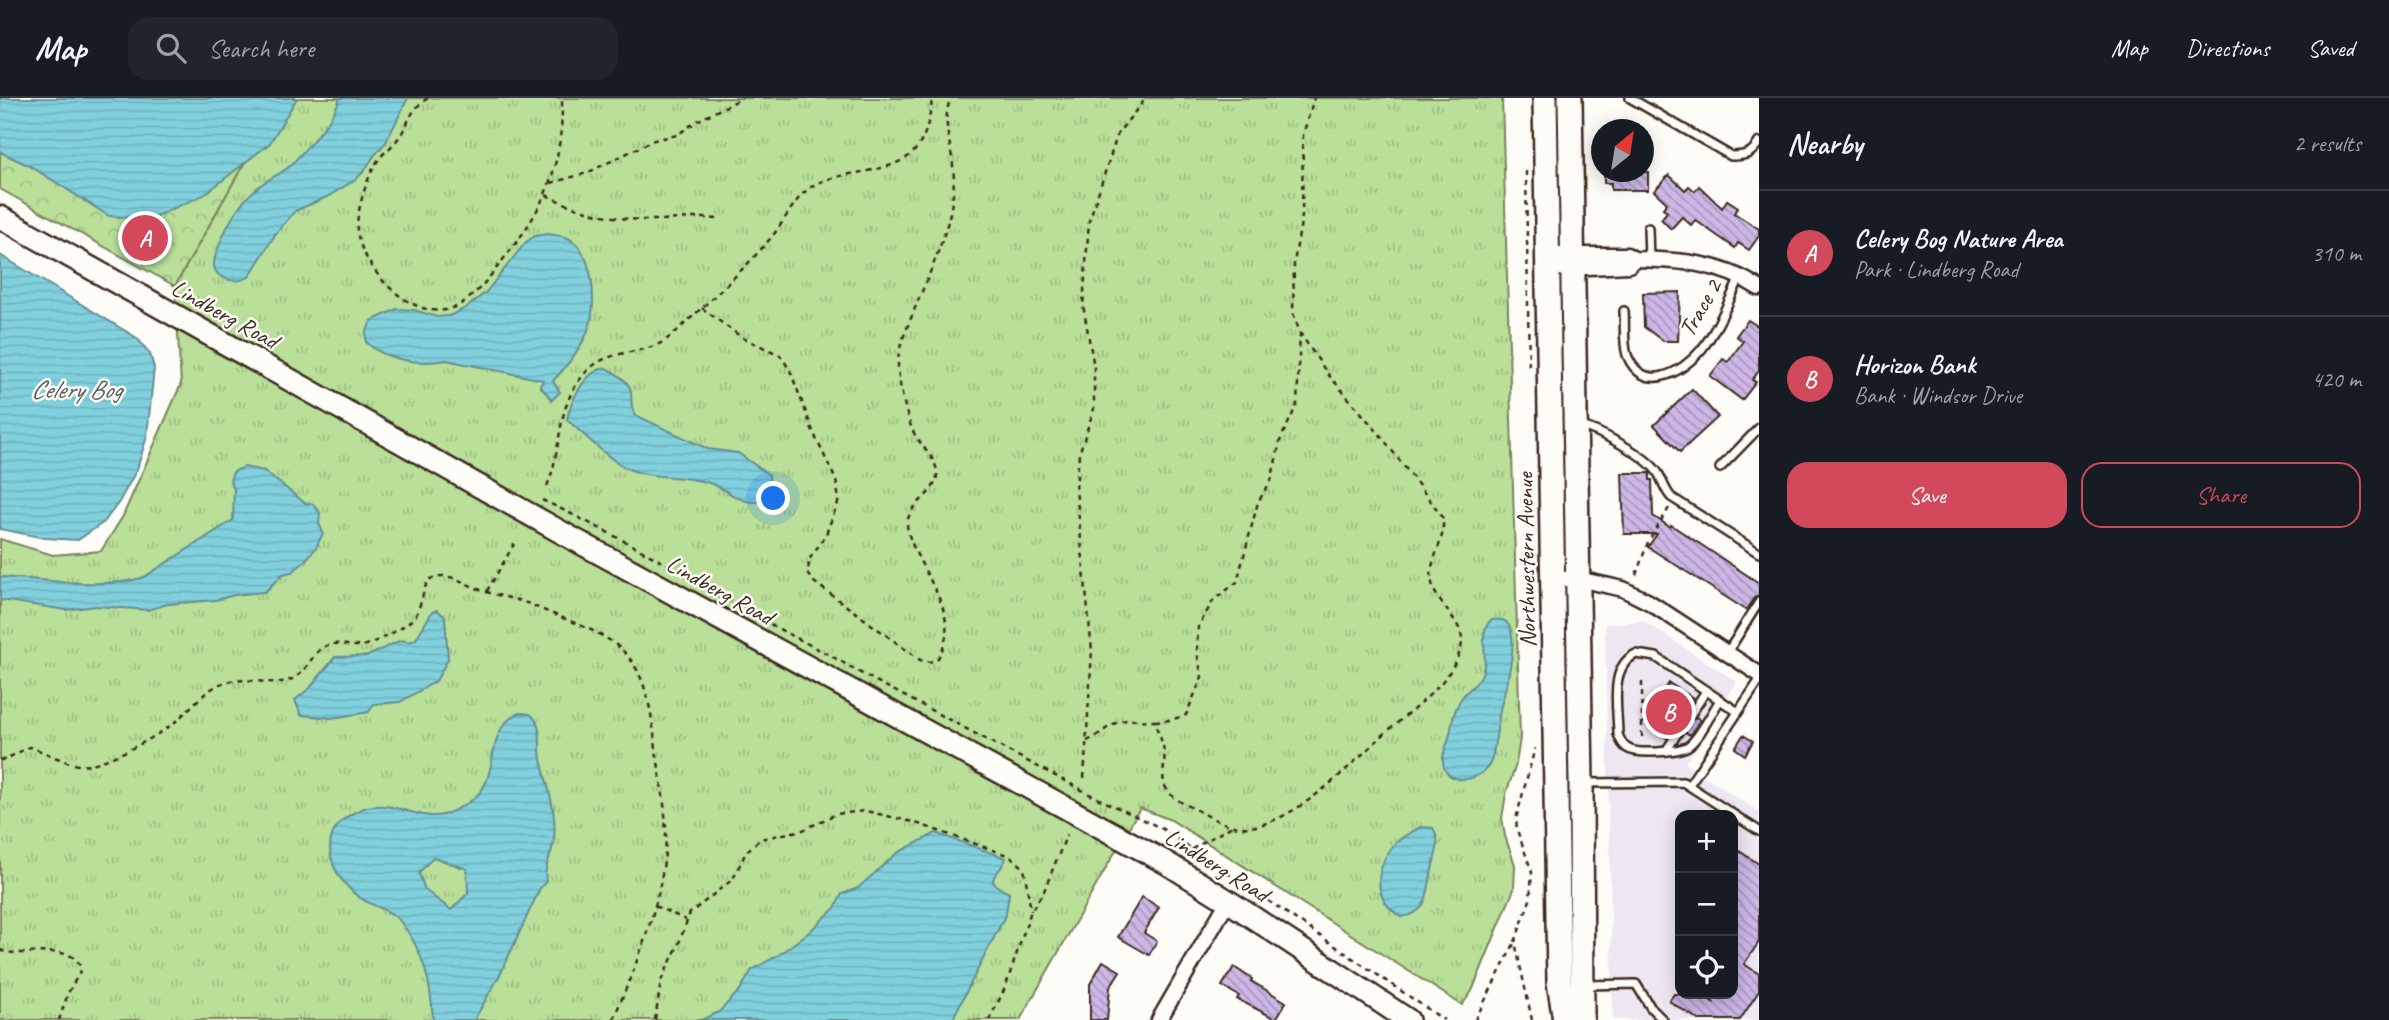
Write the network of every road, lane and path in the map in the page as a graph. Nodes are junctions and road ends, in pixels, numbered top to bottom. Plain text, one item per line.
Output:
1 (428, 98) edge
2 (562, 98) edge
3 (742, 98) edge
4 (932, 98) edge
5 (951, 98) edge
6 (1146, 98) edge
7 (1314, 98) edge
8 (1545, 98) edge
9 (1570, 98) edge
10 (1630, 98) edge
11 (1759, 142) edge
12 (1527, 162) dead end
13 (551, 183) junction
14 (545, 195) junction
15 (0, 218) edge
16 (717, 219) dead end
17 (1648, 228) dead end
18 (1649, 260) junction
19 (1546, 262) junction
20 (1572, 262) junction
21 (1740, 277) junction
22 (1759, 288) edge
23 (702, 308) junction
24 (1624, 311) dead end
25 (1300, 333) junction
26 (1529, 378) dead end
27 (1576, 424) junction
28 (1759, 428) edge
29 (1720, 468) dead end
30 (547, 486) dead end
31 (1675, 499) junction
32 (517, 539) dead end
33 (1759, 553) edge
34 (1636, 575) dead end
35 (1553, 579) junction
36 (1578, 579) junction
37 (487, 592) junction
38 (1759, 602) edge
39 (1727, 654) junction
40 (1759, 674) edge
41 (1759, 681) edge
42 (1642, 682) dead end
43 (1706, 691) junction
44 (1720, 700) junction
45 (1738, 712) junction
46 (1691, 714) dead end
47 (1155, 721) junction
48 (1680, 729) dead end
49 (1537, 740) dead end
50 (1087, 741) junction
51 (1666, 751) junction
52 (1642, 752) junction
53 (0, 760) edge
54 (1084, 778) dead end
55 (1556, 783) junction
56 (1581, 783) junction
57 (1689, 785) junction
58 (1232, 826) junction
59 (1759, 831) edge
60 (1067, 834) dead end
61 (1191, 850) dead end
62 (1228, 901) junction
63 (655, 906) junction
64 (1031, 911) junction
65 (686, 920) junction
66 (1515, 942) junction
67 (0, 950) edge
68 (1559, 982) junction
69 (1583, 985) junction
70 (59, 1020) edge
71 (613, 1020) edge
72 (656, 1020) edge
73 (989, 1020) edge
74 (1159, 1020) edge
75 (1408, 1020) edge
76 (1475, 1020) edge
77 (1532, 1020) edge
78 (1548, 1020) edge
79 (1565, 1020) edge
80 (1582, 1020) edge
81 (1663, 1020) edge

1 - 14 path
2 - 13 path
3 - 13 path
4 - 23 path
5 - 23 path
6 - 50 path
7 - 25 path
8 - 19 main road, Northwestern Avenue
9 - 20 main road
10 - 11 lane
12 - 26 path
13 - 14 path
14 - 16 path
15 - 62 main road, Lindberg Road
17 - 18 lane
18 - 20 street
18 - 21 street
19 - 20 street
19 - 35 main road, Northwestern Avenue
20 - 27 main road
21 - 22 street
21 - 24 lane, Trace 2
23 - 30 path
25 - 47 path
25 - 58 path
27 - 31 lane
27 - 36 main road
28 - 29 lane
31 - 33 lane
31 - 34 path
32 - 37 path
35 - 36 street
35 - 55 main road, Northwestern Avenue
36 - 39 street
36 - 56 main road
37 - 53 path
37 - 63 path
38 - 39 lane
39 - 40 street
41 - 45 lane
42 - 52 path
43 - 44 lane
43 - 46 lane
43 - 52 lane
44 - 45 lane
44 - 51 lane
45 - 57 lane
47 - 50 path
47 - 58 path
48 - 51 lane
49 - 66 path
50 - 54 path
51 - 52 lane
55 - 56 lane
55 - 68 main road, Northwestern Avenue
56 - 57 lane
56 - 69 main road
57 - 59 lane
58 - 61 path
60 - 64 path
62 - 74 street
62 - 75 main road, Lindberg Road
63 - 65 path
63 - 71 path
64 - 65 path
64 - 73 path
65 - 72 path
66 - 76 path
66 - 77 path
67 - 70 path
68 - 78 main road
68 - 79 main road, Northwestern Avenue
69 - 80 main road
69 - 81 lane

